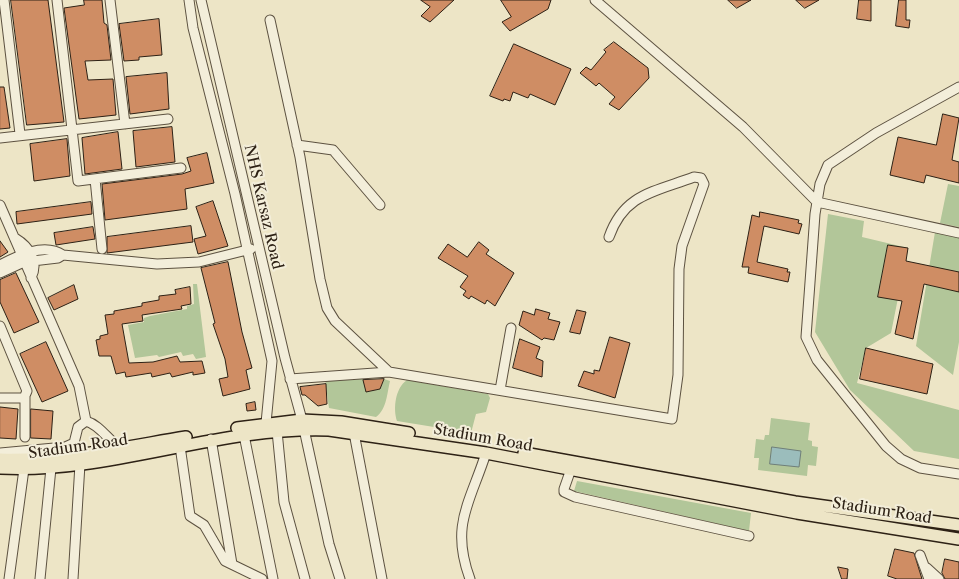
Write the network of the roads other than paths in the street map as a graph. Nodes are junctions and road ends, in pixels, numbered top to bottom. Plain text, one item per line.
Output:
1 (4, 0) edge
2 (57, 0) edge
3 (110, 0) edge
4 (189, 0) edge
5 (201, 0) edge
6 (595, 0) edge
7 (204, 19) junction
8 (270, 20) dead end
9 (192, 21) junction
10 (959, 87) edge
11 (168, 119) dead end
12 (125, 124) junction
13 (73, 129) junction
14 (20, 134) junction
15 (0, 138) edge
16 (297, 145) junction
17 (181, 168) dead end
18 (94, 179) junction
19 (817, 202) junction
20 (0, 205) edge
21 (380, 205) dead end
22 (959, 232) edge
23 (15, 238) junction
24 (608, 238) dead end
25 (259, 248) junction
26 (102, 249) dead end
27 (248, 250) junction
28 (30, 251) junction
29 (63, 255) junction
30 (22, 258) junction
31 (34, 261) junction
32 (0, 265) edge
33 (0, 273) edge
34 (31, 278) junction
35 (0, 326) edge
36 (511, 328) dead end
37 (285, 358) junction
38 (272, 361) junction
39 (388, 372) junction
40 (290, 379) junction
41 (500, 390) junction
42 (25, 397) junction
43 (0, 398) edge
44 (86, 422) junction
45 (266, 423) junction
46 (303, 424) junction
47 (277, 430) junction
48 (354, 433) junction
49 (244, 435) junction
50 (25, 437) dead end
51 (211, 439) junction
52 (180, 446) junction
53 (120, 448) junction
54 (0, 453) edge
55 (486, 453) junction
56 (0, 459) edge
57 (80, 464) junction
58 (0, 468) edge
59 (51, 468) junction
60 (24, 469) junction
61 (571, 469) junction
62 (959, 474) edge
63 (959, 525) edge
64 (748, 536) dead end
65 (959, 539) edge
66 (920, 555) dead end
67 (232, 564) junction
68 (925, 567) junction
69 (9, 579) edge
70 (40, 579) edge
71 (73, 579) edge
72 (262, 579) edge
73 (273, 579) edge
74 (305, 579) edge
75 (340, 579) edge
76 (382, 579) edge
77 (470, 579) edge
78 (929, 579) edge
79 (939, 579) edge

1 - 14 street
2 - 13 street
3 - 12 street
4 - 9 street
5 - 7 street, NHS Karsaz Road
6 - 19 street
7 - 9 street
7 - 25 street, NHS Karsaz Road
8 - 16 street
9 - 27 street
10 - 19 street
11 - 12 street
12 - 13 street
13 - 14 street
13 - 18 street
14 - 15 street
16 - 21 street
16 - 39 street
17 - 18 street
18 - 26 street
19 - 22 street
19 - 62 street
20 - 23 street
23 - 28 street
23 - 30 street
24 - 41 street
25 - 27 street
25 - 37 street, NHS Karsaz Road
27 - 29 street
27 - 38 street
28 - 29 street
28 - 30 street
28 - 31 street
29 - 31 street
30 - 31 street
30 - 32 street
30 - 33 street
30 - 34 street
31 - 34 street
34 - 44 street
35 - 42 street
36 - 41 street
37 - 38 street
37 - 40 street, NHS Karsaz Road
38 - 45 street
39 - 40 street
39 - 41 street
40 - 46 street, NHS Karsaz Road
42 - 43 street
42 - 50 street
44 - 53 street
44 - 54 street
45 - 46 main road, Stadium Road
45 - 53 main road, Stadium Road
46 - 47 main road, Stadium Road
46 - 48 main road, Stadium Road
46 - 63 main road, Stadium Road
46 - 75 street, NHS Karsaz Road
47 - 49 main road, Stadium Road
47 - 74 street
48 - 55 main road, Stadium Road
48 - 76 street
49 - 51 main road, Stadium Road
49 - 73 street
51 - 52 main road, Stadium Road
51 - 67 street
52 - 57 main road, Stadium Road
52 - 67 street
53 - 56 main road, Stadium Road
55 - 61 main road, Stadium Road
55 - 77 street
57 - 59 main road, Stadium Road
57 - 71 street
58 - 60 main road, Stadium Road
59 - 60 main road, Stadium Road
59 - 70 street
60 - 69 street
61 - 64 street
61 - 65 main road, Stadium Road
66 - 68 street
67 - 72 street
68 - 78 street
68 - 79 street

